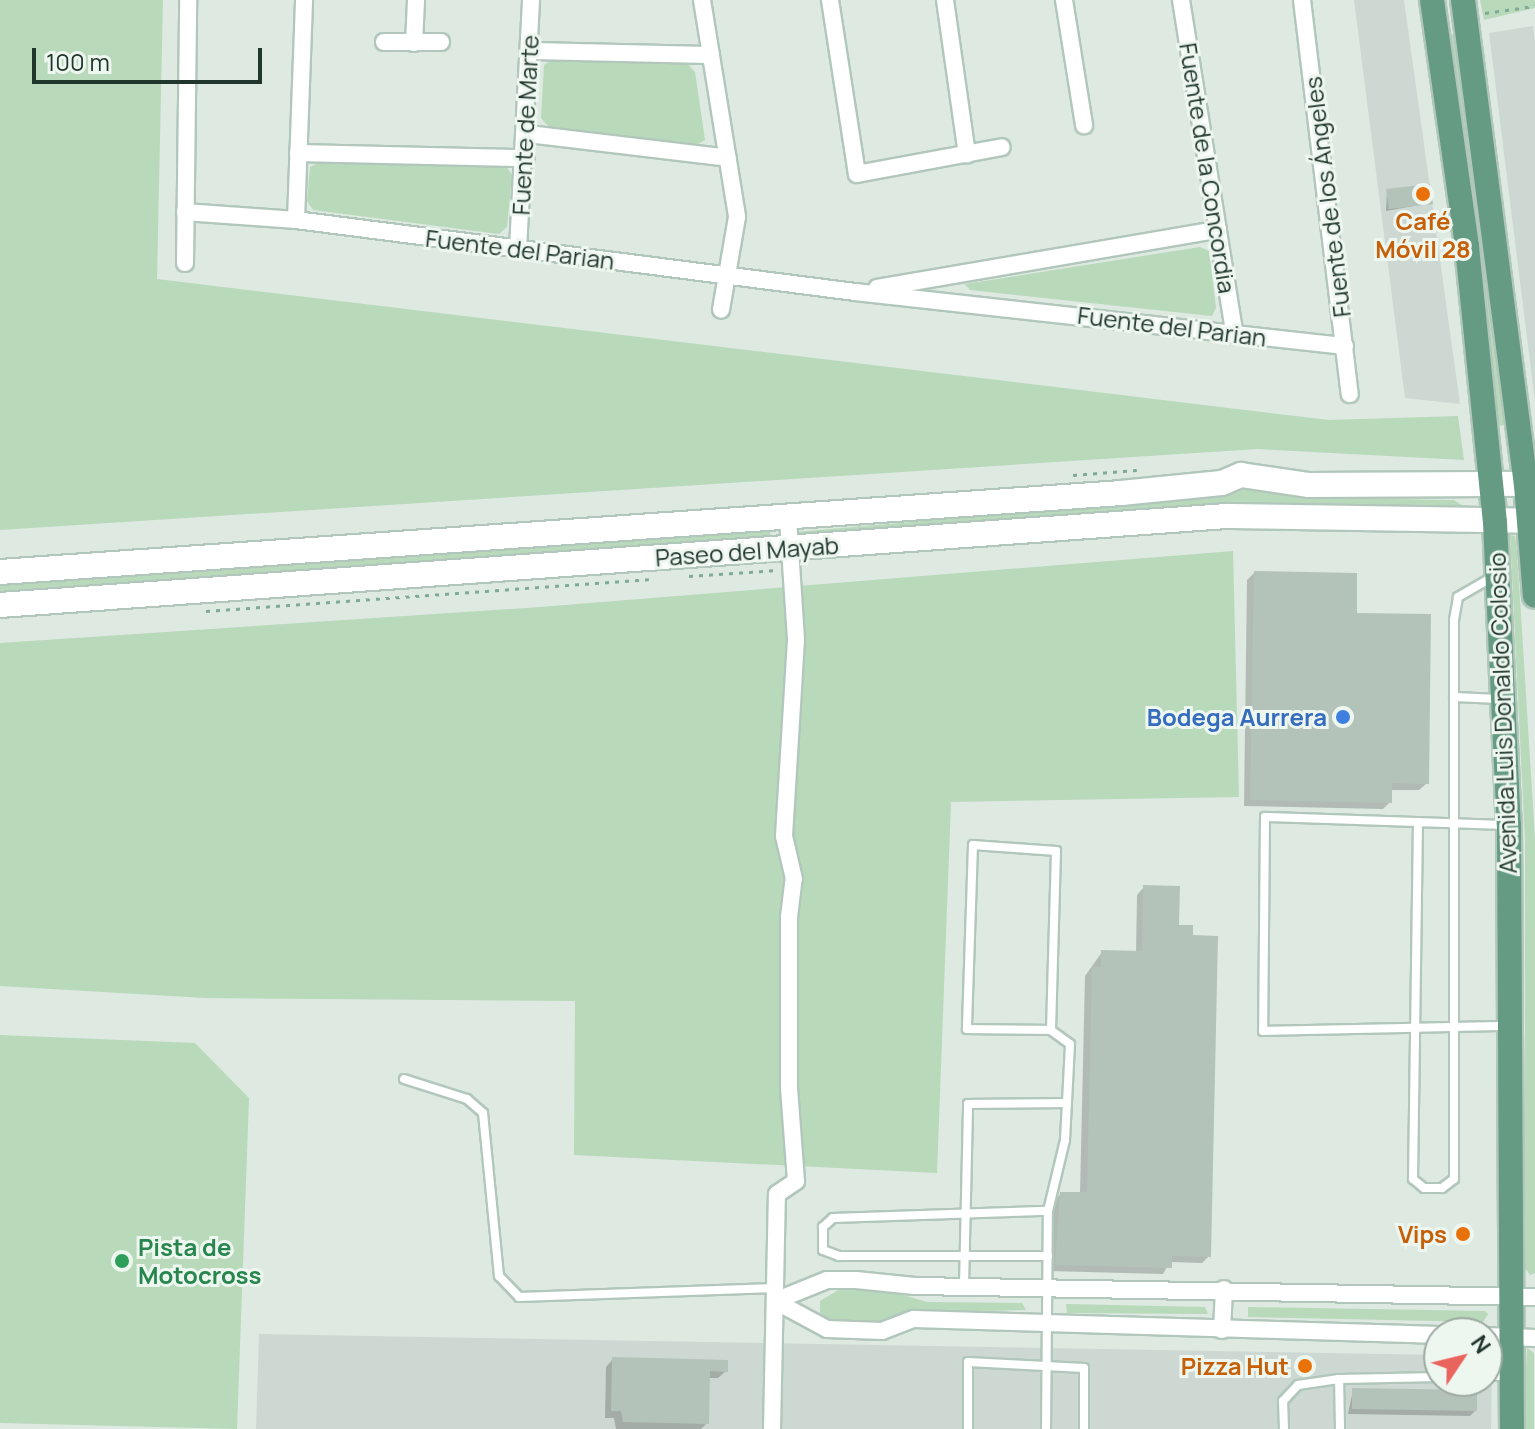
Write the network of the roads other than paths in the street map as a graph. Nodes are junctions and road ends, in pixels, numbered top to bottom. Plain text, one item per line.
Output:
1 (188, 0) edge
2 (304, 0) edge
3 (416, 0) edge
4 (531, 0) edge
5 (702, 0) edge
6 (830, 0) edge
7 (945, 0) edge
8 (1064, 0) edge
9 (1181, 0) edge
10 (1302, 0) edge
11 (1464, 8) edge
12 (1434, 11) edge
13 (384, 42) dead end
14 (441, 42) dead end
15 (414, 43) junction
16 (530, 51) junction
17 (711, 55) junction
18 (1084, 125) dead end
19 (528, 134) junction
20 (1002, 147) dead end
21 (298, 153) junction
22 (967, 154) junction
23 (526, 158) junction
24 (728, 158) junction
25 (185, 212) junction
26 (296, 220) junction
27 (1218, 230) junction
28 (518, 249) junction
29 (185, 263) dead end
30 (727, 276) junction
31 (855, 292) junction
32 (721, 310) dead end
33 (1235, 336) junction
34 (1345, 346) junction
35 (1350, 394) dead end
36 (1531, 484) edge
37 (1489, 488) junction
38 (788, 518) junction
39 (1532, 521) edge
40 (1495, 522) junction
41 (792, 558) junction
42 (0, 572) edge
43 (1497, 574) junction
44 (1535, 596) edge
45 (0, 605) edge
46 (1454, 697) junction
47 (1504, 699) junction
48 (1418, 822) junction
49 (1452, 823) junction
50 (1509, 825) junction
51 (1415, 1025) junction
52 (1454, 1026) junction
53 (1509, 1026) junction
54 (1051, 1030) junction
55 (404, 1079) dead end
56 (1066, 1103) junction
57 (1048, 1211) junction
58 (966, 1215) junction
59 (1048, 1256) junction
60 (965, 1259) junction
61 (964, 1285) junction
62 (1046, 1285) junction
63 (1224, 1289) junction
64 (775, 1294) junction
65 (1524, 1296) edge
66 (1047, 1327) junction
67 (1222, 1330) junction
68 (1423, 1335) edge
69 (1503, 1336) edge
70 (1524, 1337) edge
71 (1046, 1366) junction
72 (1503, 1370) edge
73 (1423, 1377) edge
74 (1339, 1379) junction
75 (1503, 1392) edge
76 (772, 1429) edge
77 (968, 1429) edge
78 (1046, 1429) edge
79 (1084, 1429) edge
80 (1284, 1429) edge
81 (1340, 1429) edge
82 (1512, 1429) edge

1 - 25 street
2 - 21 street
3 - 15 street
4 - 16 street, Fuente de Marte
5 - 17 street
6 - 22 street
7 - 22 street
8 - 18 street
9 - 27 street, Fuente de la Concordia
10 - 34 street, Fuente de los Ángeles
11 - 12 main road
11 - 36 main road, Avenida Luis Donaldo Colosio
12 - 37 main road, Avenida Luis Donaldo Colosio
13 - 15 street
14 - 15 street
16 - 17 street
16 - 19 street, Fuente de Marte
17 - 24 street
19 - 23 street, Fuente de Marte
19 - 24 street
20 - 22 street
21 - 23 street
21 - 26 street
23 - 28 street, Fuente de Marte
24 - 30 street
25 - 26 street, Fuente del Parian
25 - 29 street
26 - 28 street, Fuente del Parian
27 - 31 street, Fuente del Parian
27 - 33 street, Fuente de la Concordia
28 - 30 street, Fuente del Parian
30 - 31 street, Fuente del Parian
30 - 32 street
31 - 33 street, Fuente del Parian
33 - 34 street, Fuente del Parian
34 - 35 street, Fuente de los Ángeles
36 - 37 main road, Paseo del Mayab
36 - 39 main road, Avenida Luis Donaldo Colosio
37 - 38 main road, Paseo del Mayab
37 - 40 main road, Avenida Luis Donaldo Colosio
38 - 41 street
38 - 42 main road, Paseo del Mayab
39 - 40 main road, Paseo del Mayab
39 - 44 main road, Avenida Luis Donaldo Colosio
40 - 41 main road, Paseo del Mayab
40 - 43 main road, Avenida Luis Donaldo Colosio
41 - 45 main road, Paseo del Mayab
41 - 64 street
43 - 46 lane
43 - 47 main road, Avenida Luis Donaldo Colosio
46 - 47 lane
46 - 49 lane
47 - 50 main road, Avenida Luis Donaldo Colosio
48 - 49 lane
48 - 51 lane
48 - 51 lane
49 - 50 lane
49 - 52 lane
50 - 53 main road, Avenida Luis Donaldo Colosio
51 - 52 lane
51 - 52 lane
52 - 53 lane
53 - 65 main road, Avenida Luis Donaldo Colosio
54 - 54 lane
54 - 56 lane
55 - 64 lane
56 - 57 lane
56 - 58 lane
57 - 58 lane
57 - 59 lane
58 - 60 lane
58 - 60 lane
59 - 60 lane
59 - 62 lane
60 - 61 lane
61 - 62 street
61 - 64 street
62 - 63 street
62 - 66 lane
63 - 65 street
63 - 67 street
64 - 66 street
64 - 76 street
65 - 70 main road, Avenida Luis Donaldo Colosio
66 - 67 street
66 - 71 lane
67 - 68 street
69 - 70 street
70 - 72 main road, Avenida Luis Donaldo Colosio
71 - 77 lane
71 - 78 lane
71 - 79 lane
73 - 74 lane
74 - 80 lane
74 - 81 lane
75 - 82 main road, Avenida Luis Donaldo Colosio

